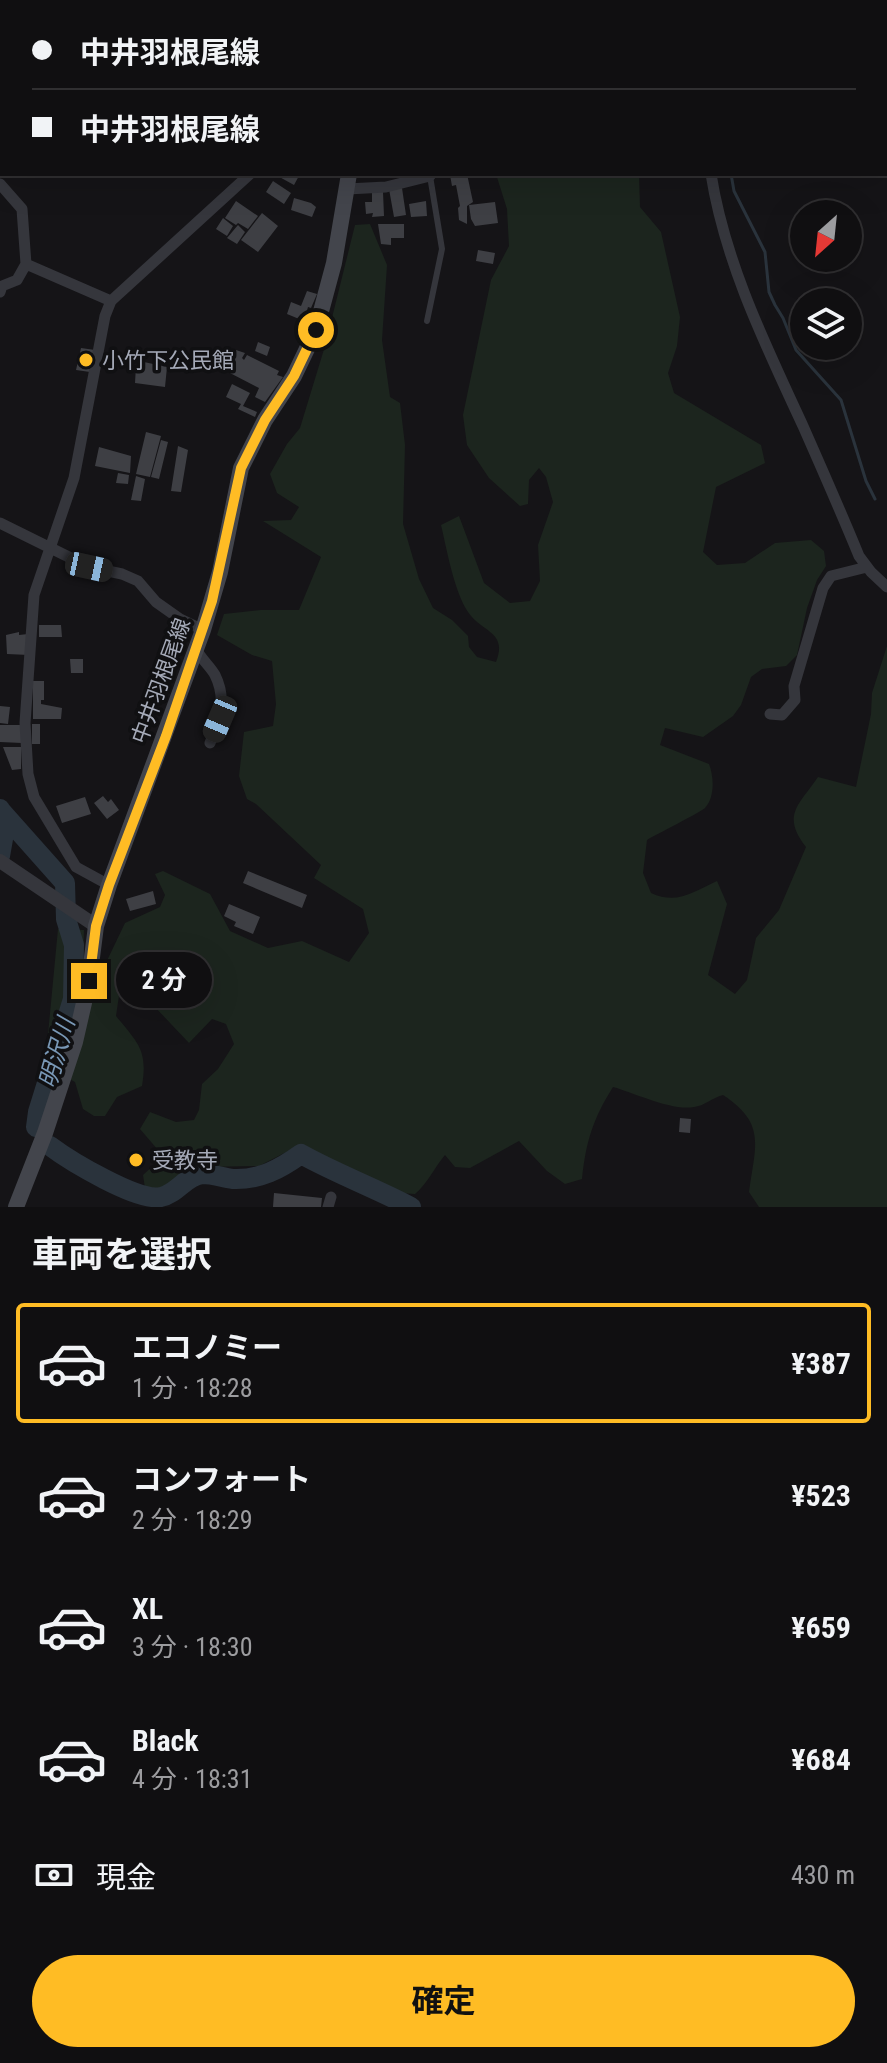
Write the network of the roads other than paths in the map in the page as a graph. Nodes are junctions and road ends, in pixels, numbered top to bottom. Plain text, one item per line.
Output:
1 (248, 176) edge
2 (430, 176) edge
3 (434, 176) edge
4 (711, 176) edge
5 (348, 181) edge
6 (0, 184) edge
7 (26, 264) junction
8 (0, 292) edge
9 (111, 301) junction
10 (427, 321) dead end
11 (0, 523) edge
12 (52, 548) junction
13 (867, 567) junction
14 (887, 587) edge
15 (203, 630) junction
16 (196, 649) junction
17 (770, 714) dead end
18 (210, 743) dead end
19 (0, 861) edge
20 (109, 885) junction
21 (96, 926) junction
22 (16, 1207) edge

1 - 9 street
2 - 5 street
3 - 10 lane
4 - 13 street
5 - 15 main road, 中井羽根尾線
6 - 7 street
7 - 8 street
7 - 9 street
9 - 12 street
11 - 12 street
12 - 15 street
12 - 20 street
13 - 14 street
13 - 17 street
15 - 16 main road, 中井羽根尾線
16 - 18 street
16 - 20 main road, 中井羽根尾線
19 - 21 street
20 - 21 main road, 中井羽根尾線
21 - 22 main road, 中井羽根尾線

